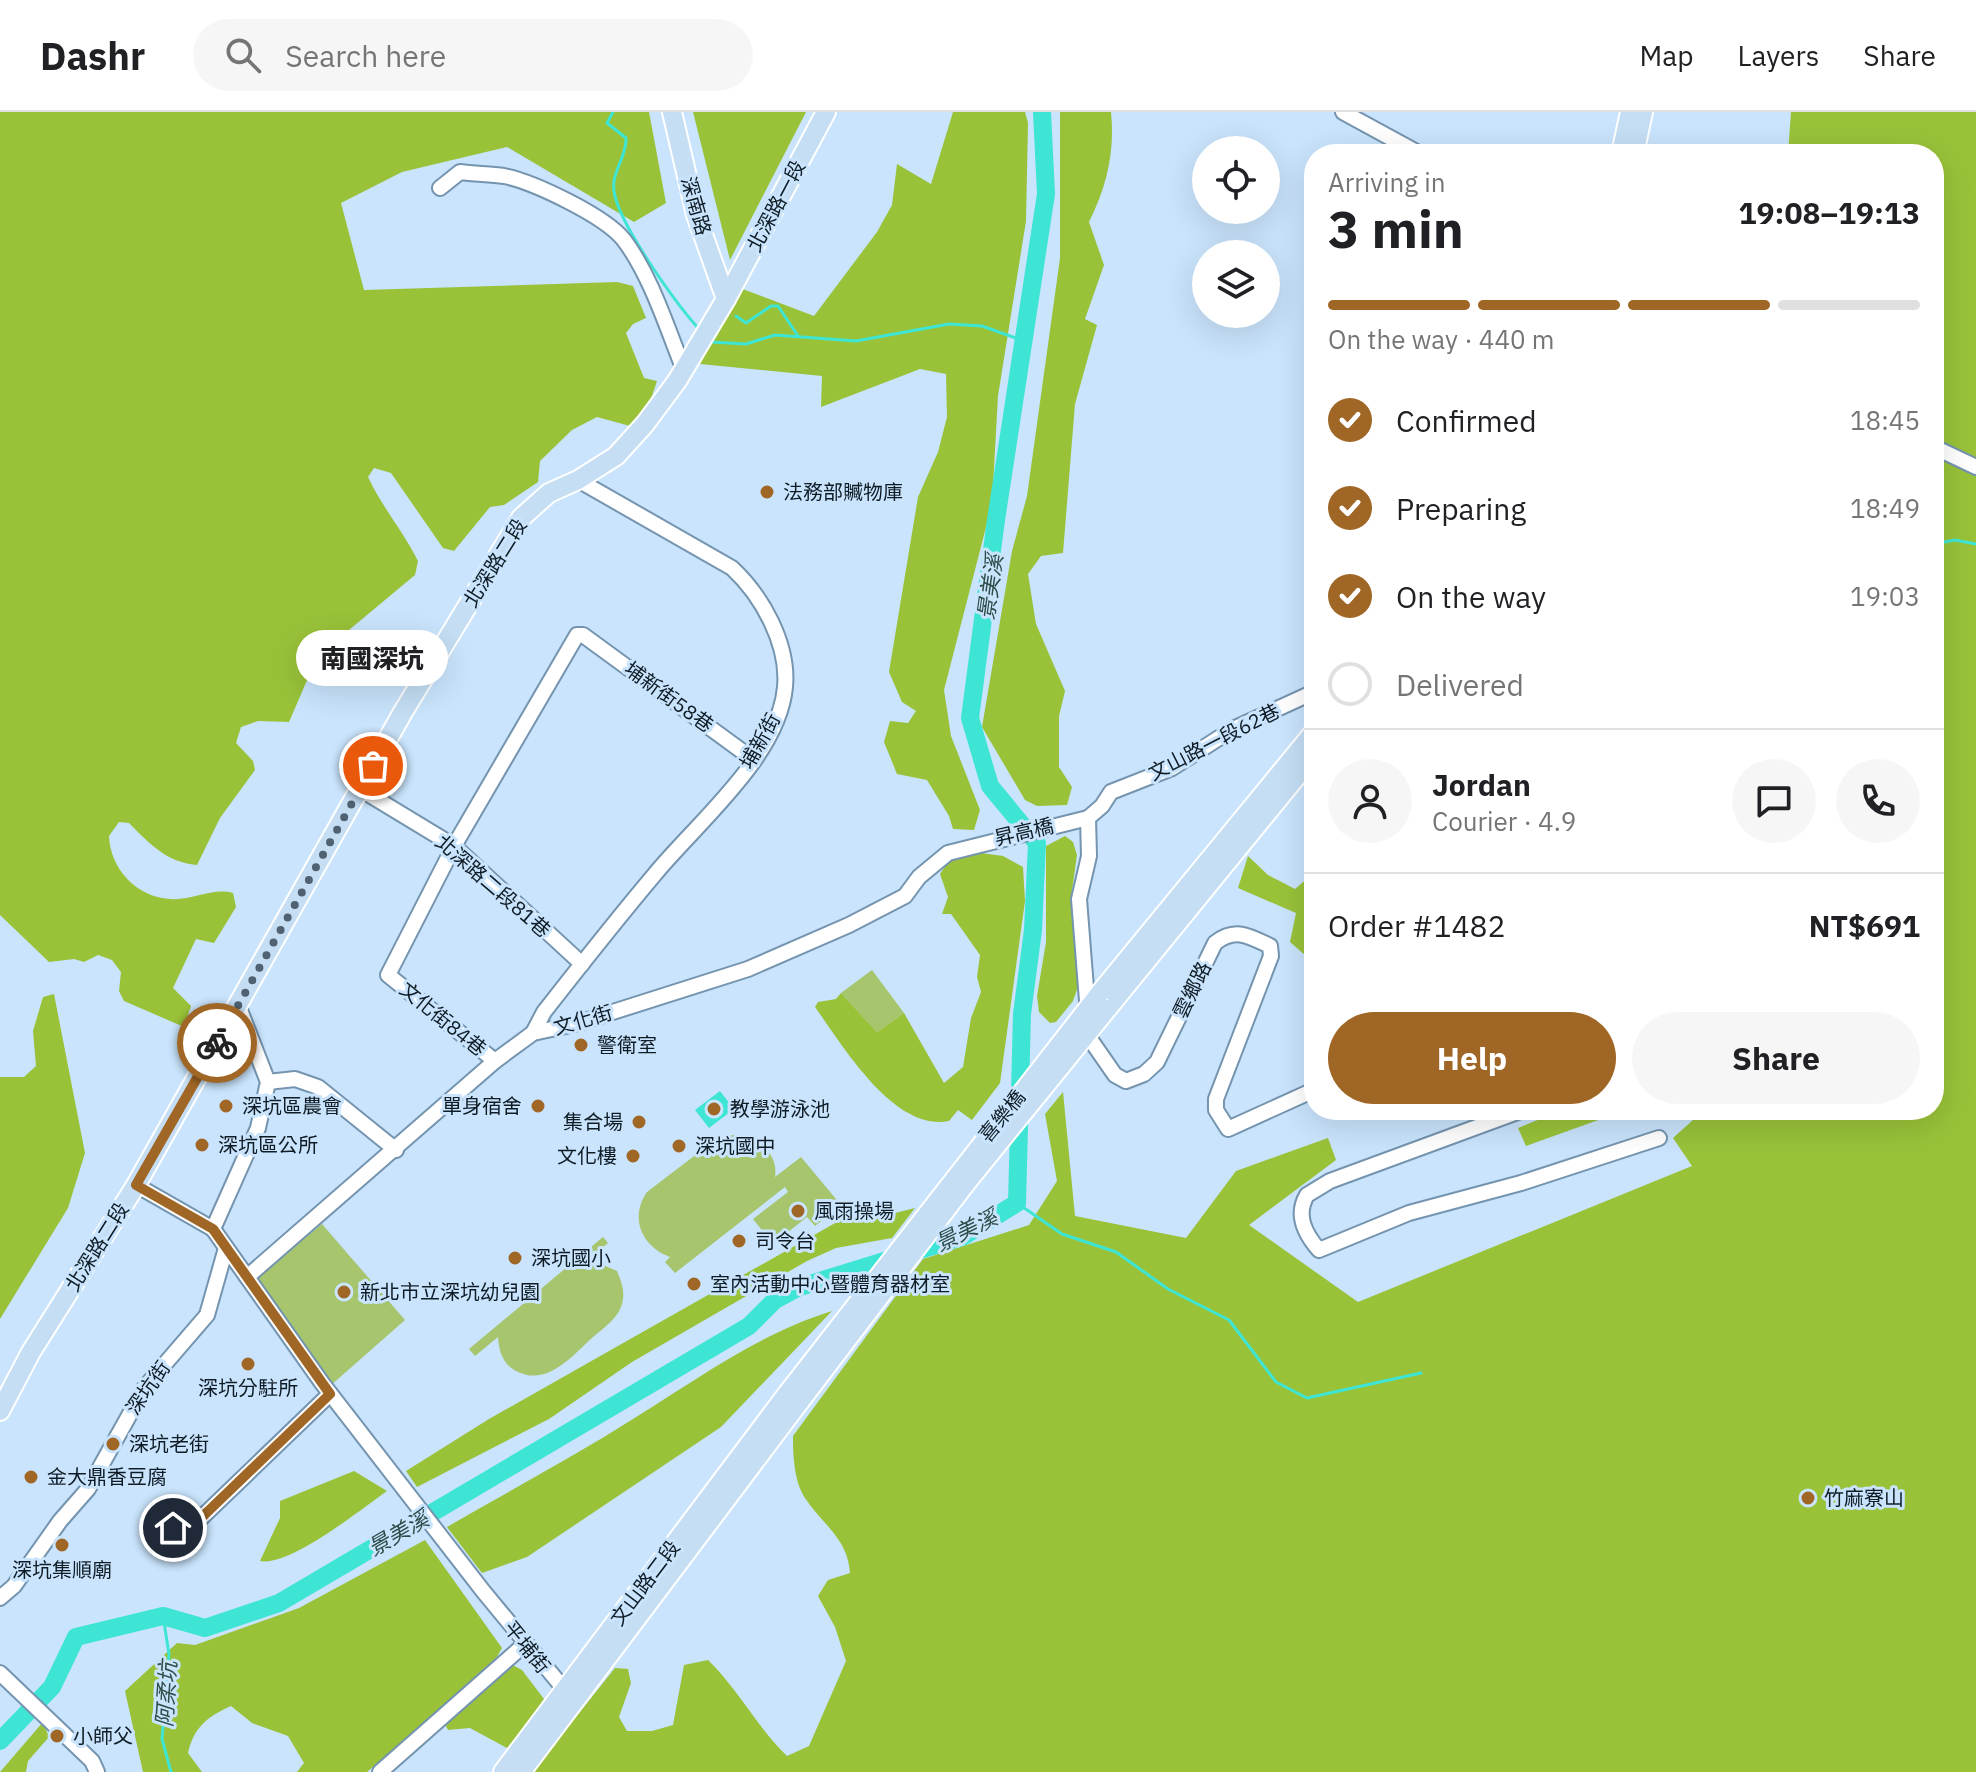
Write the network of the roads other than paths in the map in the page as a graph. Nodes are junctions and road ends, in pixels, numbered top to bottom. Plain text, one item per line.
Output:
1 (672, 112) edge
2 (826, 112) edge
3 (1343, 112) edge
4 (1380, 112) edge
5 (1630, 112) edge
6 (1643, 112) edge
7 (1372, 127) junction
8 (1402, 144) edge
9 (1623, 144) edge
10 (1636, 144) edge
11 (440, 188) dead end
12 (726, 299) junction
13 (684, 370) junction
14 (1944, 452) edge
15 (1976, 467) edge
16 (578, 480) junction
17 (1304, 697) edge
18 (1304, 746) edge
19 (754, 760) junction
20 (1304, 766) edge
21 (360, 789) junction
22 (1083, 819) junction
23 (968, 845) joint
24 (454, 846) junction
25 (1231, 849) junction
26 (582, 964) junction
27 (238, 1005) junction
28 (533, 1033) junction
29 (495, 1061) junction
30 (268, 1082) junction
31 (1304, 1095) edge
32 (1496, 1120) edge
33 (1659, 1138) dead end
34 (396, 1150) junction
35 (136, 1185) junction
36 (213, 1229) junction
37 (226, 1248) junction
38 (247, 1277) junction
39 (330, 1394) junction
40 (794, 1398) joint
41 (0, 1411) edge
42 (163, 1526) dead end
43 (0, 1598) edge
44 (525, 1644) junction
45 (0, 1673) edge
46 (569, 1696) junction
47 (97, 1772) edge
48 (380, 1772) edge
49 (503, 1772) edge
50 (521, 1772) edge

1 - 12 main road, 深南路
2 - 12 main road, 北深路一段
3 - 7 street
4 - 7 street
5 - 9 main road
6 - 10 main road
7 - 8 street
11 - 13 street
12 - 13 main road, 北深路二段
13 - 16 main road, 北深路二段
14 - 15 street
16 - 19 street, 埔新街
16 - 21 main road, 北深路二段
17 - 22 street, 文山路一段62巷
18 - 25 main road
19 - 24 street, 埔新街58巷
19 - 26 street, 埔新街
20 - 25 main road
21 - 24 street, 北深路二段81巷
21 - 27 main road, 北深路二段
22 - 23 street, 昇高橋
22 - 31 street, 雲鄉路
23 - 28 street, 文化街
24 - 26 street, 北深路二段81巷
24 - 29 street, 文化街84巷
25 - 40 main road, 喜樂橋, bridge
26 - 28 street, 埔新街
27 - 30 street
27 - 35 main road, 北深路二段
28 - 29 street, 文化街
29 - 34 street, 文化街
30 - 34 street
30 - 36 street
32 - 33 street
34 - 38 street, 文化街
35 - 36 street
35 - 41 main road, 北深路二段
36 - 37 street
37 - 38 street
37 - 43 street, 深坑街
38 - 39 street
39 - 42 street
39 - 44 street, 平埔街
40 - 46 main road, 文山路二段
44 - 46 street, 平埔街
44 - 48 street
45 - 47 street
46 - 49 main road, 文山路二段
46 - 50 main road, 文山路二段

